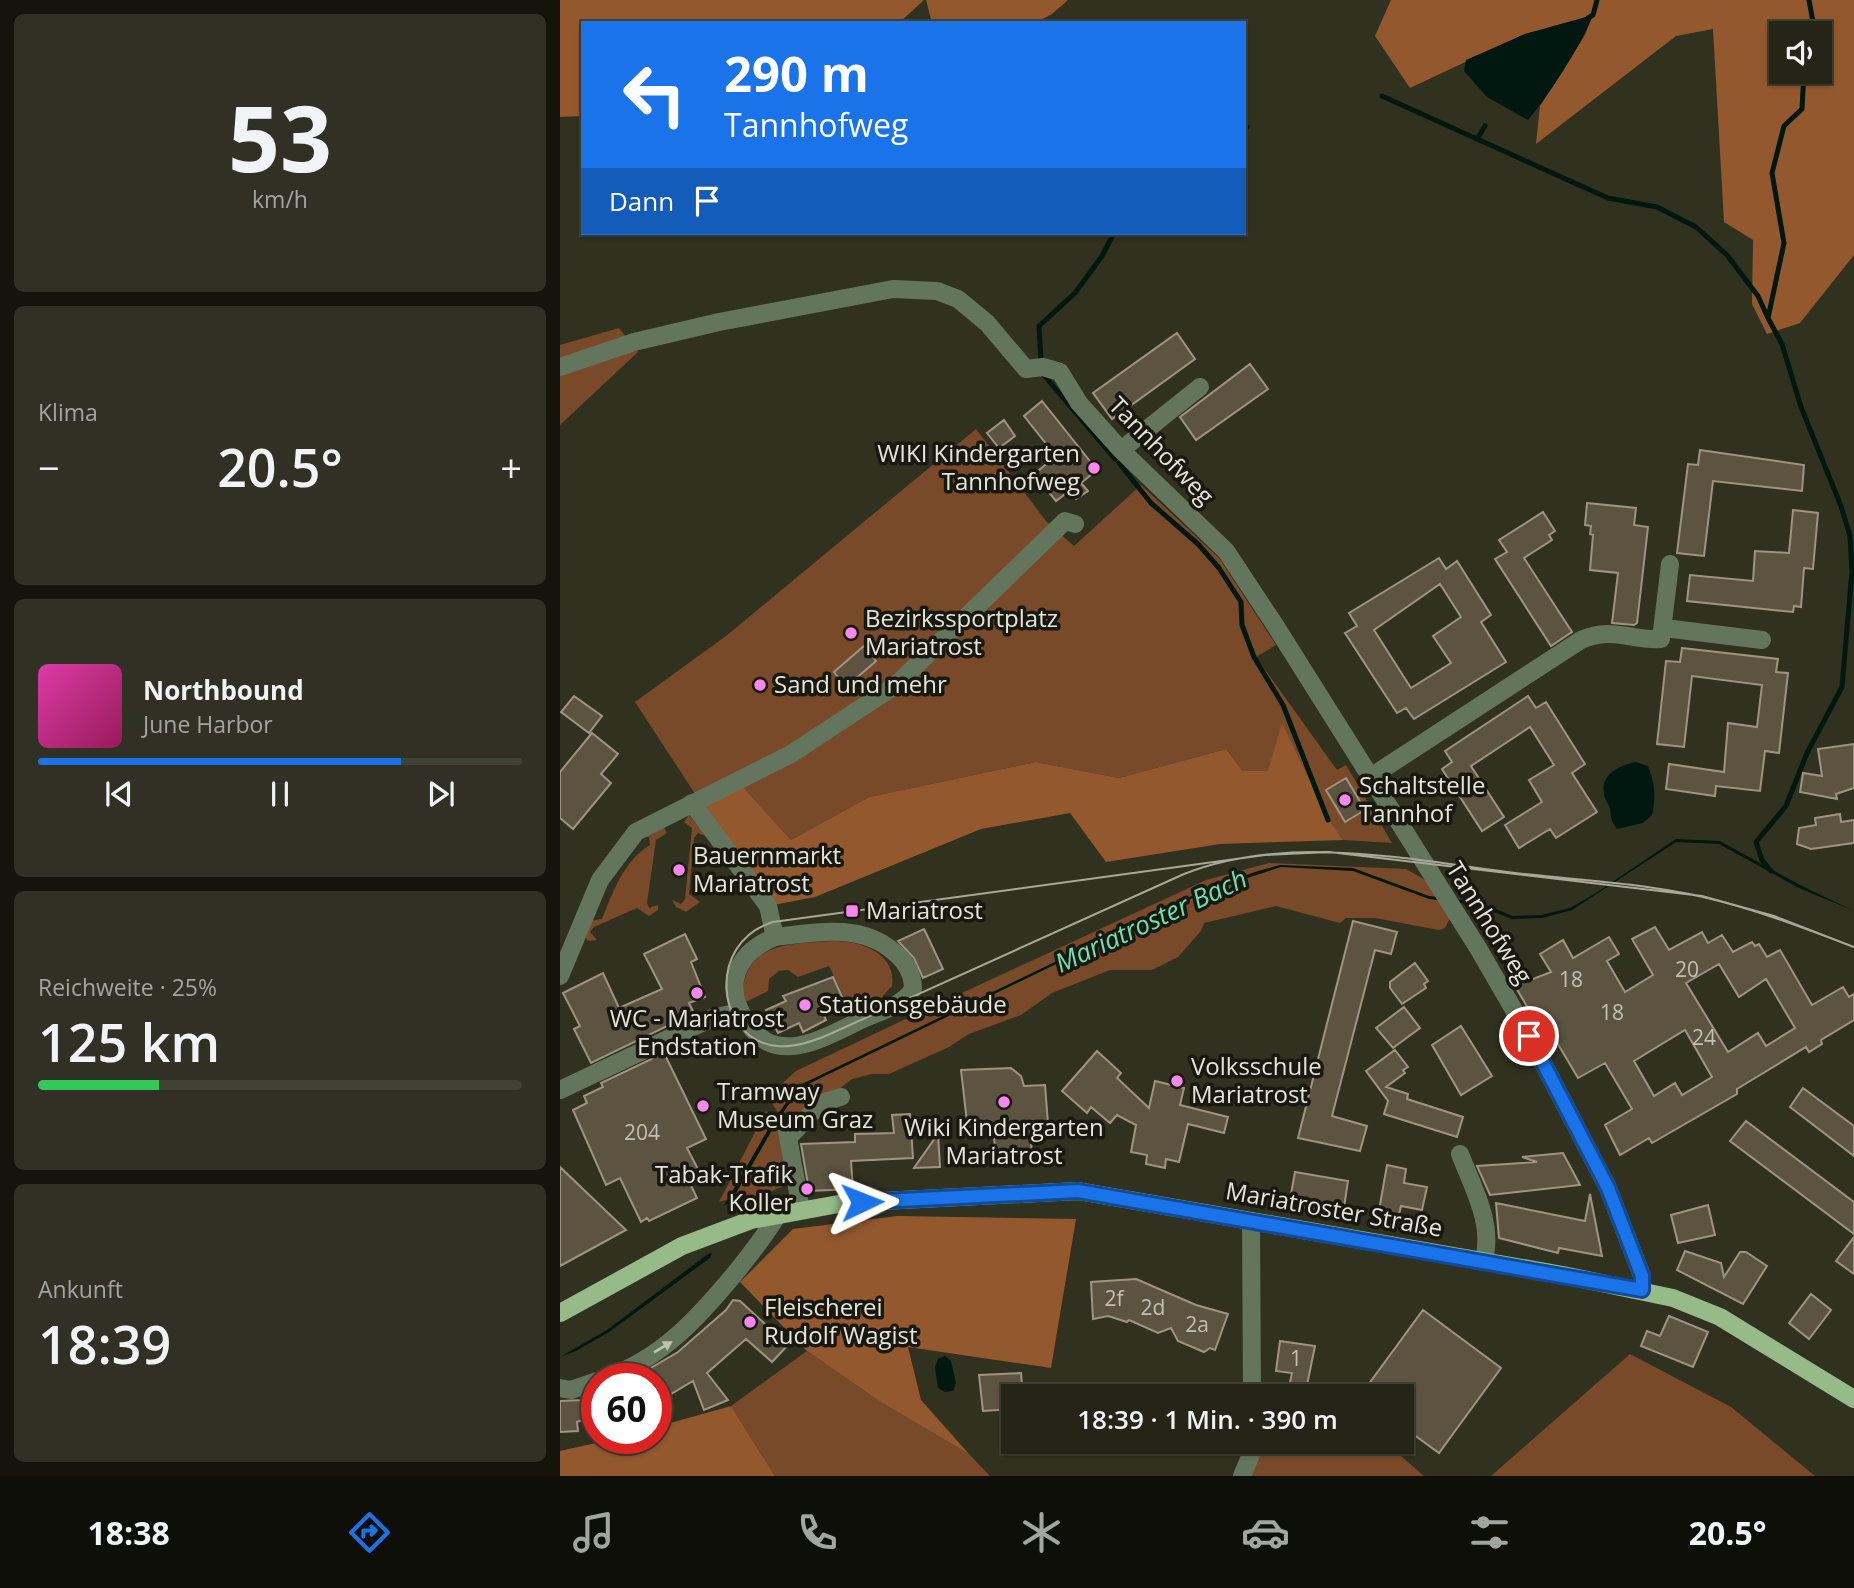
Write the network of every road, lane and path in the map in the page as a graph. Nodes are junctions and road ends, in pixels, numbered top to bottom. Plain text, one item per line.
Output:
1 (560, 367) edge
2 (1200, 387) dead end
3 (1121, 450) junction
4 (1074, 524) dead end
5 (1670, 564) dead end
6 (1658, 634) junction
7 (1762, 640) dead end
8 (1369, 778) junction
9 (692, 803) junction
10 (775, 937) junction
11 (560, 976) edge
12 (740, 1012) junction
13 (560, 1090) edge
14 (841, 1097) dead end
15 (1460, 1154) dead end
16 (801, 1209) junction
17 (778, 1214) junction
18 (1251, 1221) junction
19 (1483, 1262) junction
20 (1642, 1290) junction
21 (560, 1313) edge
22 (638, 1363) edge
23 (1252, 1384) edge
24 (581, 1387) edge
25 (560, 1388) edge
26 (1854, 1399) edge
27 (1251, 1454) edge
28 (1242, 1476) edge

1 - 3 street, Tannhofweg
2 - 3 street
3 - 8 street, Tannhofweg
4 - 9 street
5 - 6 street
6 - 7 street
6 - 8 street
8 - 20 street, Tannhofweg
9 - 10 street
9 - 11 street
10 - 12 street
10 - 12 street
12 - 13 street
14 - 16 street
15 - 19 street
16 - 17 main road, Mariatroster Straße
16 - 18 main road, Mariatroster Straße
17 - 21 main road, Mariatroster Straße
22 -> 17 street
18 - 19 main road, Mariatroster Straße
18 - 23 street
19 - 20 main road, Mariatroster Straße
20 - 26 main road, Mariatroster Straße
24 - 25 street
27 - 28 street

